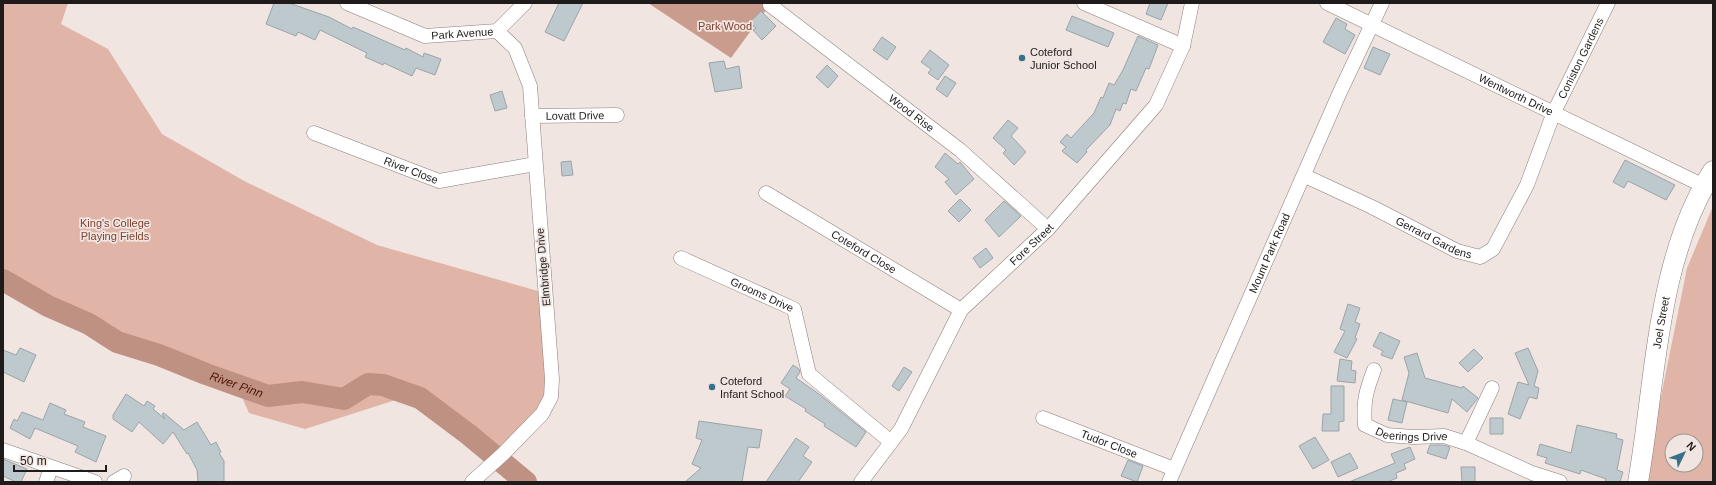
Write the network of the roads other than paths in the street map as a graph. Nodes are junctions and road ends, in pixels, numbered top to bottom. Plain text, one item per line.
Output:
1 (347, 3) edge
2 (525, 3) edge
3 (1084, 3) edge
4 (1192, 3) edge
5 (1328, 3) edge
6 (1382, 3) edge
7 (1608, 3) edge
8 (770, 5) dead end
9 (1372, 24) junction
10 (497, 31) junction
11 (1182, 46) junction
12 (1554, 112) junction
13 (617, 115) dead end
14 (532, 116) junction
15 (314, 134) dead end
16 (535, 164) junction
17 (1305, 176) junction
18 (1708, 179) edge
19 (766, 193) dead end
20 (1048, 229) junction
21 (681, 258) dead end
22 (961, 310) junction
23 (1374, 370) dead end
24 (1492, 388) dead end
25 (1043, 418) dead end
26 (891, 442) junction
27 (1466, 443) junction
28 (3, 450) edge
29 (51, 468) junction
30 (1172, 476) edge
31 (46, 482) edge
32 (95, 482) edge
33 (472, 482) edge
34 (861, 482) edge
35 (1560, 482) edge
36 (1638, 482) edge

1 - 10 street, Park Avenue
2 - 10 street, Park Avenue
3 - 11 street
4 - 11 street, Fore Street
5 - 9 street, Wentworth Drive
6 - 9 street, Mount Park Road
7 - 12 street, Coniston Gardens
8 - 20 street, Wood Rise
9 - 12 street, Wentworth Drive
9 - 17 street, Mount Park Road
10 - 14 street, Elmbridge Drive
11 - 20 street, Fore Street
12 - 17 street, Gerrard Gardens
12 - 18 street, Wentworth Drive
13 - 14 street, Lovatt Drive
14 - 16 street, Elmbridge Drive
15 - 16 street, River Close
16 - 33 street, Elmbridge Drive
17 - 30 street, Mount Park Road
18 - 36 main road, Joel Street
19 - 22 street, Coteford Close
20 - 22 street, Fore Street
21 - 26 street, Grooms Drive
22 - 26 street, Fore Street
23 - 27 street, Deerings Drive
24 - 27 street
25 - 30 street, Tudor Close
26 - 34 street, Fore Street
27 - 35 street, Deerings Drive
28 - 29 street
29 - 31 street
29 - 32 street

